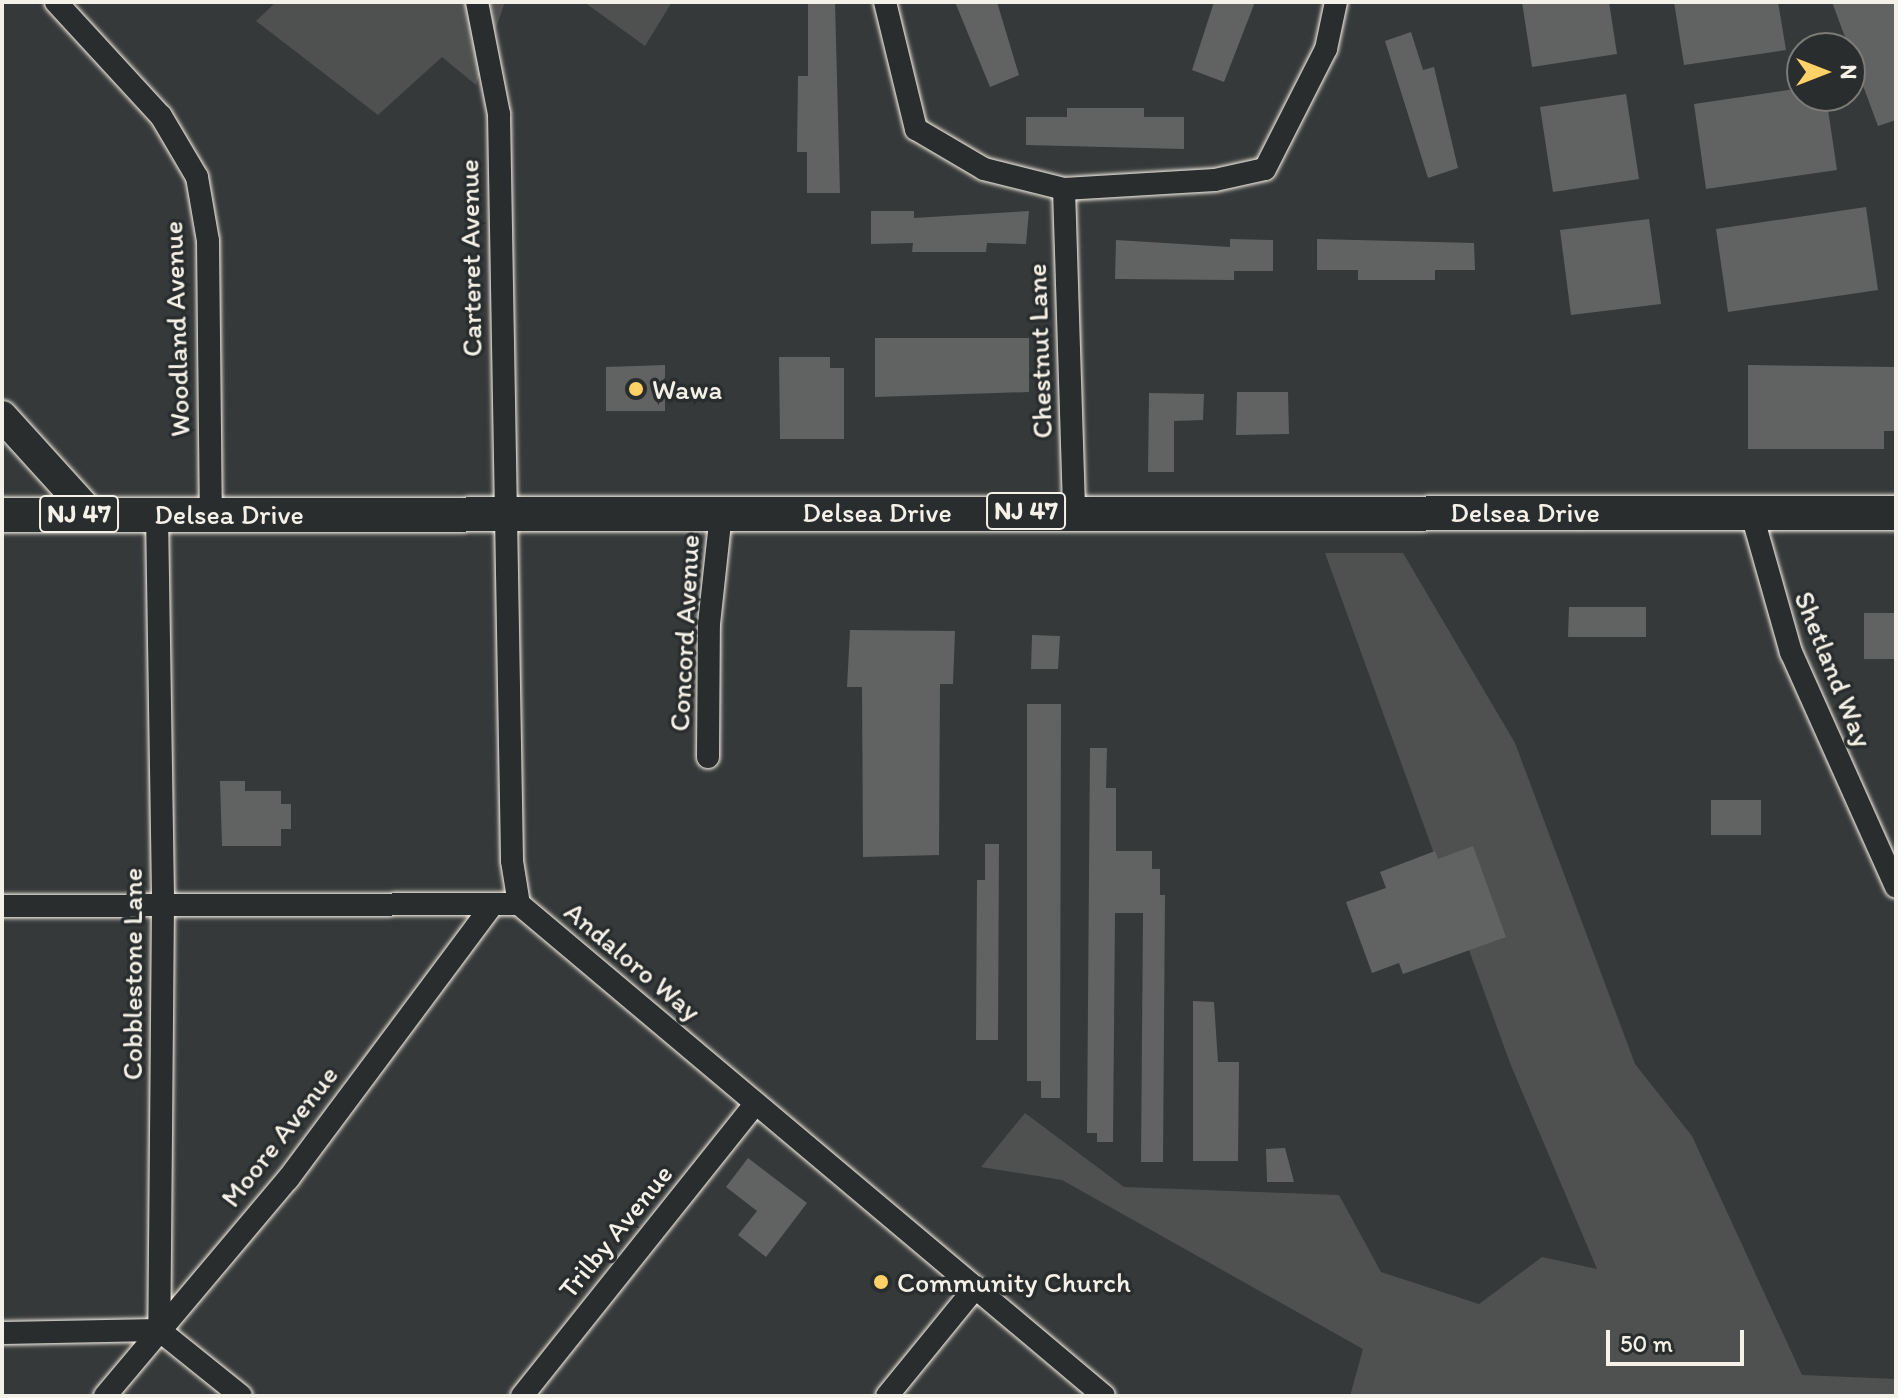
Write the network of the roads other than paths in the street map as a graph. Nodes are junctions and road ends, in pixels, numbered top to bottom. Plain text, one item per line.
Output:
1 (56, 2) edge
2 (477, 2) edge
3 (885, 2) edge
4 (1336, 2) edge
5 (1064, 189) junction
6 (2, 416) edge
7 (1074, 510) junction
8 (1751, 511) junction
9 (211, 513) junction
10 (721, 513) junction
11 (1896, 513) edge
12 (91, 514) junction
13 (157, 514) junction
14 (2, 515) edge
15 (508, 515) junction
16 (708, 757) dead end
17 (1896, 887) edge
18 (519, 904) junction
19 (163, 905) junction
20 (492, 905) junction
21 (2, 906) edge
22 (755, 1104) junction
23 (975, 1288) junction
24 (159, 1330) junction
25 (2, 1333) edge
26 (105, 1396) edge
27 (241, 1396) edge
28 (522, 1396) edge
29 (887, 1396) edge
30 (1104, 1396) edge

1 - 9 street, Woodland Avenue
2 - 15 street, Carteret Avenue
3 - 5 street
4 - 5 street
5 - 7 street, Chestnut Lane
6 - 12 street
7 - 8 main road, Delsea Drive / NJ 47
7 - 10 main road, Delsea Drive / NJ 47
8 - 11 main road, Delsea Drive / NJ 47
8 - 17 street, Shetland Way
9 - 13 main road, Delsea Drive / NJ 47
9 - 15 main road, Delsea Drive / NJ 47
10 - 15 main road, Delsea Drive / NJ 47
10 - 16 street, Concord Avenue
12 - 13 main road, Delsea Drive / NJ 47
12 - 14 main road, Delsea Drive / NJ 47
13 - 19 street, Cobblestone Lane
15 - 18 street
18 - 20 street
18 - 22 street, Andaloro Way
19 - 20 street
19 - 21 street
19 - 24 street, Cobblestone Lane
20 - 24 street, Moore Avenue
22 - 23 street, Andaloro Way
22 - 28 street, Trilby Avenue
23 - 29 street
23 - 30 street, Andaloro Way
24 - 25 street
24 - 26 street, Moore Avenue
24 - 27 street

